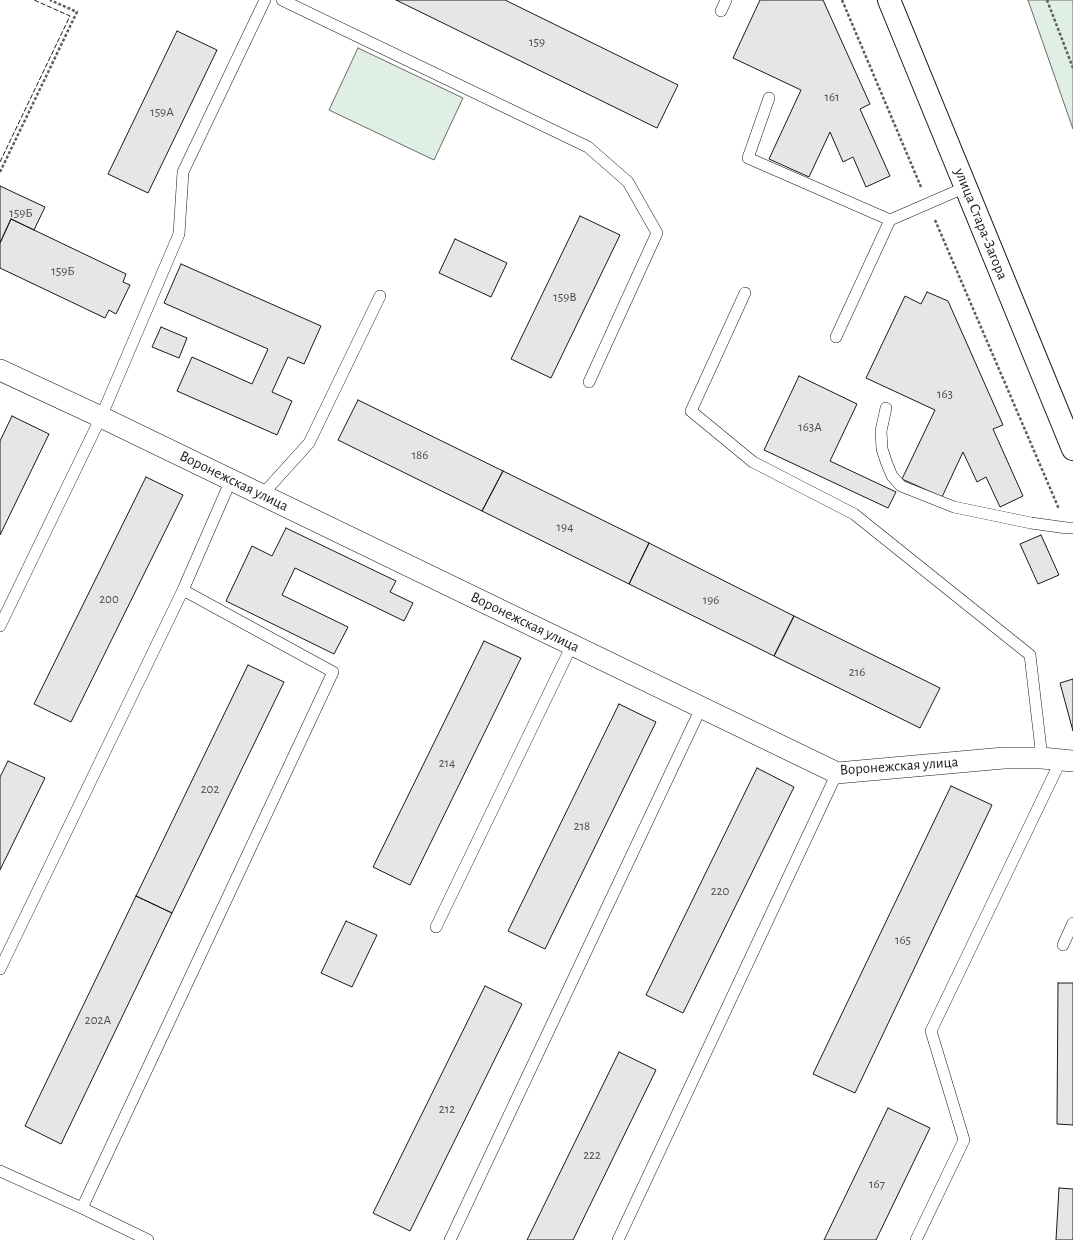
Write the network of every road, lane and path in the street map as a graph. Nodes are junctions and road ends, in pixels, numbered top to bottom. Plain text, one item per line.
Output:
1 (50, 0) edge
2 (265, 0) edge
3 (282, 0) edge
4 (726, 0) edge
5 (842, 0) edge
6 (889, 0) edge
7 (1047, 0) edge
8 (300, 4) edge
9 (721, 11) dead end
10 (1073, 68) edge
11 (769, 98) dead end
12 (0, 172) edge
13 (966, 187) junction
14 (928, 203) junction
15 (890, 220) junction
16 (745, 293) dead end
17 (380, 296) dead end
18 (836, 337) dead end
19 (0, 370) edge
20 (589, 382) dead end
21 (886, 408) dead end
22 (101, 417) junction
23 (1073, 448) edge
24 (231, 480) junction
25 (262, 495) junction
26 (1070, 528) edge
27 (183, 590) junction
28 (0, 626) edge
29 (572, 645) junction
30 (701, 708) junction
31 (1059, 759) edge
32 (837, 773) junction
33 (1073, 923) edge
34 (436, 927) dead end
35 (1063, 945) dead end
36 (0, 969) edge
37 (0, 1170) edge
38 (82, 1208) junction
39 (134, 1237) edge
40 (148, 1240) edge
41 (450, 1240) edge
42 (618, 1240) edge
43 (916, 1240) edge

1 - 12 path
2 - 22 lane
3 - 8 lane
4 - 9 lane
5 - 14 path
6 - 13 main road, улица Стара-Загора
7 - 10 path
8 - 20 lane
11 - 15 lane
13 - 14 lane
13 - 23 main road, улица Стара-Загора
14 - 15 lane
14 - 26 path
15 - 18 lane
16 - 31 lane
17 - 25 lane
19 - 22 street, Воронежская улица
21 - 26 lane
22 - 24 street, Воронежская улица
22 - 28 lane
24 - 25 street, Воронежская улица
24 - 27 lane
25 - 29 street, Воронежская улица
27 - 36 lane
27 - 38 lane
29 - 30 street, Воронежская улица
29 - 34 lane
30 - 32 street, Воронежская улица
30 - 41 lane
31 - 32 street, Воронежская улица
31 - 43 lane
32 - 42 lane
33 - 35 lane
37 - 38 lane
38 - 39 lane
39 - 40 lane

